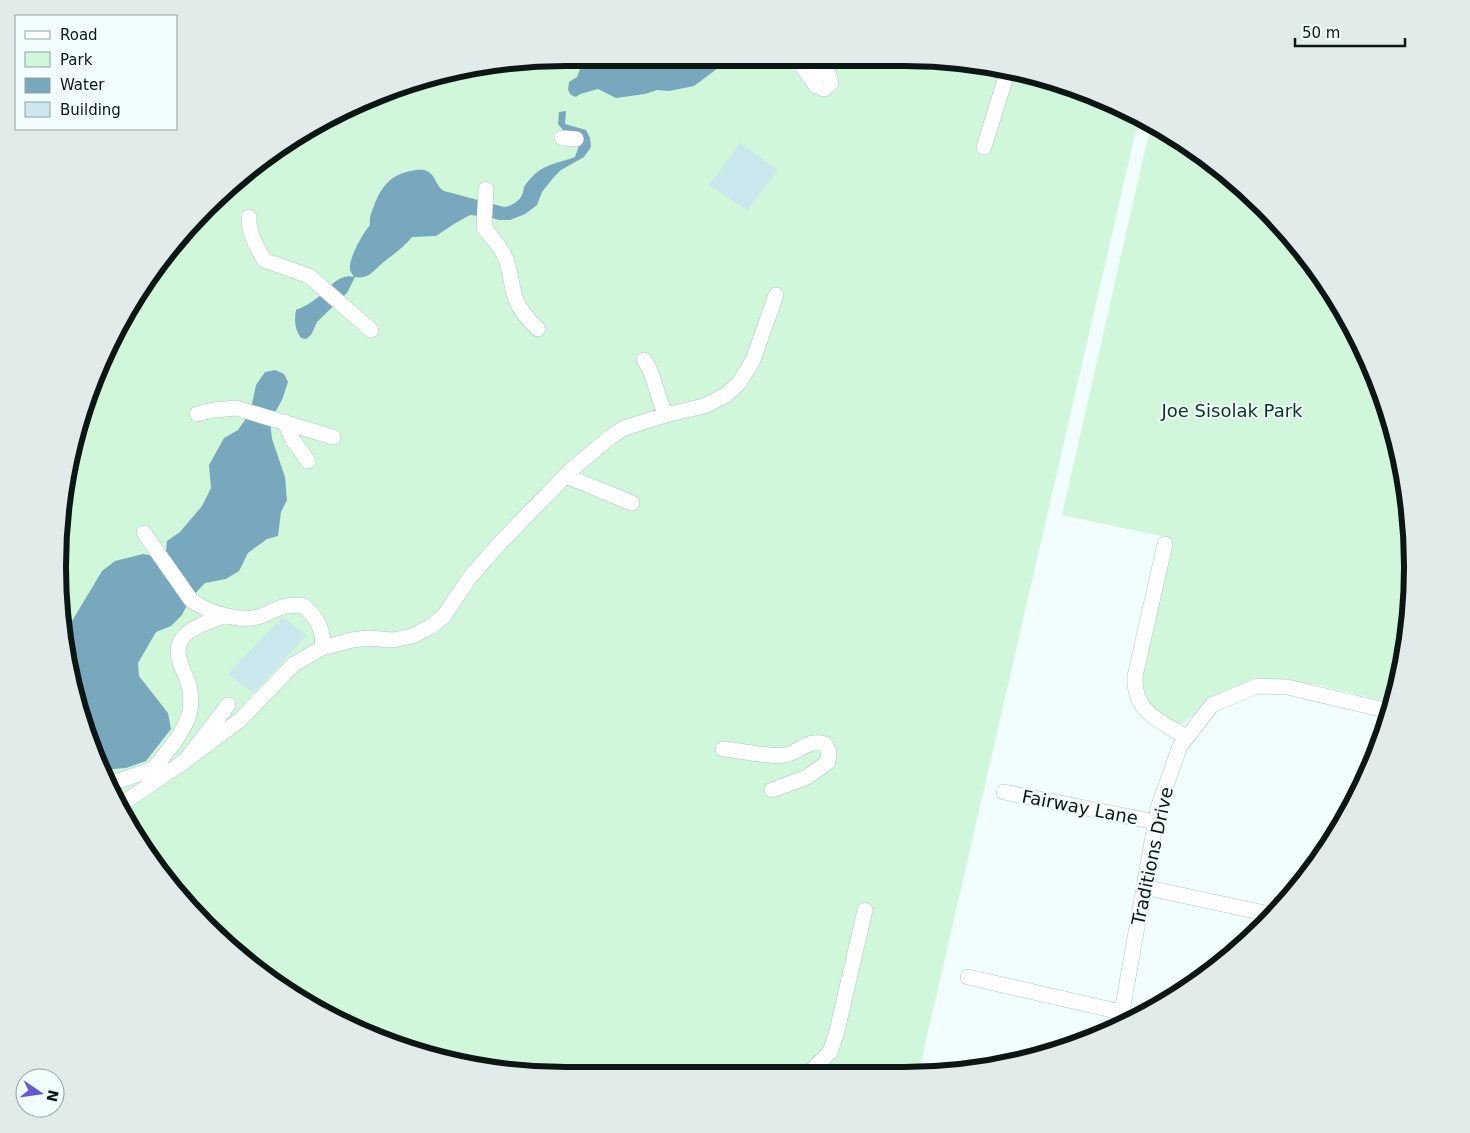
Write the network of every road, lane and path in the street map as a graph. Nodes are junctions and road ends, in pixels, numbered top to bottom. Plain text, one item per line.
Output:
1 (1006, 77) edge
2 (984, 146) dead end
3 (486, 195) dead end
4 (248, 217) dead end
5 (776, 295) dead end
6 (538, 329) dead end
7 (371, 330) dead end
8 (644, 360) dead end
9 (197, 414) dead end
10 (665, 415) junction
11 (280, 421) junction
12 (334, 437) dead end
13 (308, 461) dead end
14 (566, 476) junction
15 (632, 503) dead end
16 (144, 533) dead end
17 (1165, 544) dead end
18 (225, 615) junction
19 (322, 648) junction
20 (228, 704) dead end
21 (1383, 710) edge
22 (1186, 737) junction
23 (723, 749) dead end
24 (185, 761) junction
25 (115, 781) edge
26 (772, 790) dead end
27 (1004, 792) dead end
28 (125, 802) edge
29 (1156, 822) junction
30 (1144, 887) junction
31 (865, 910) dead end
32 (1264, 913) edge
33 (968, 977) dead end
34 (1120, 1017) edge
35 (815, 1067) edge

1 - 2 street
3 - 6 street
4 - 7 street
5 - 10 street
8 - 10 street
9 - 11 street
10 - 14 street
11 - 12 street
11 - 13 street
14 - 15 street
14 - 19 street
16 - 18 street
17 - 22 street
18 - 19 street
18 - 25 street
19 - 24 street
20 - 24 street
21 - 22 street, Traditions Drive
22 - 29 street, Traditions Drive
23 - 26 street
24 - 28 street
27 - 29 street, Fairway Lane
29 - 30 street, Traditions Drive
30 - 32 street
30 - 34 street, Traditions Drive
31 - 35 street
33 - 34 street

